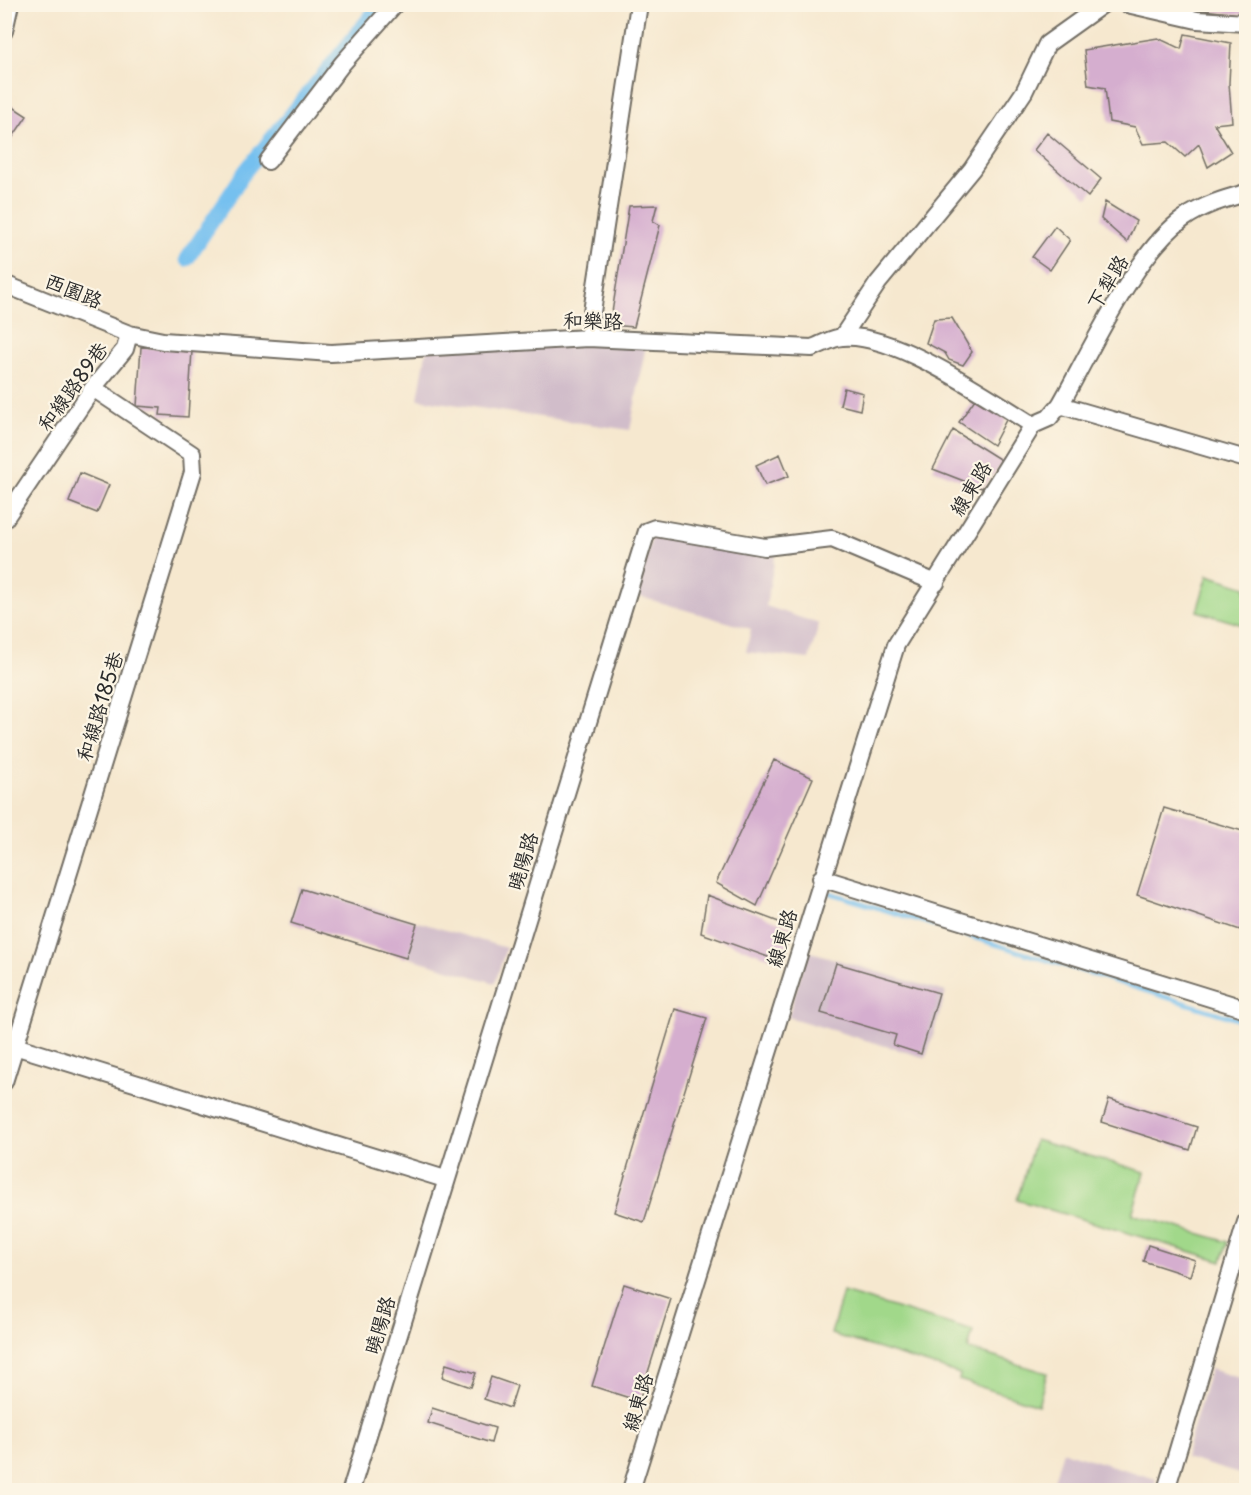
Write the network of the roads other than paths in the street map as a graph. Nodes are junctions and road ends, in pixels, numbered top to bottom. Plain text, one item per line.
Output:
1 (10, 4) edge
2 (395, 4) edge
3 (639, 4) edge
4 (1103, 4) edge
5 (1127, 4) edge
6 (1246, 23) edge
7 (4, 31) edge
8 (268, 161) dead end
9 (1246, 193) edge
10 (4, 284) edge
11 (129, 334) junction
12 (842, 337) junction
13 (588, 338) junction
14 (93, 388) junction
15 (1060, 405) junction
16 (1033, 425) junction
17 (1246, 459) edge
18 (4, 520) edge
19 (936, 583) junction
20 (821, 878) junction
21 (1246, 1009) edge
22 (10, 1045) edge
23 (4, 1082) edge
24 (446, 1179) junction
25 (1246, 1222) edge
26 (351, 1491) edge
27 (631, 1491) edge
28 (1166, 1491) edge

1 - 7 street
2 - 8 street
3 - 13 street
4 - 12 street
5 - 6 street
9 - 15 street, 下犁路
10 - 11 street, 西園路
11 - 13 street, 和樂路
11 - 14 street, 和線路89巷
12 - 13 street, 和樂路
12 - 16 street, 和樂路
14 - 18 street, 和線路89巷
14 - 22 street, 和線路185巷
15 - 16 street, 下犁路
15 - 17 street
16 - 19 street, 線東路
19 - 20 street, 線東路
19 - 24 street, 曉陽路
20 - 21 street
20 - 27 street, 線東路
22 - 23 street, 和線路185巷
22 - 24 street
24 - 26 street, 曉陽路
25 - 28 street

